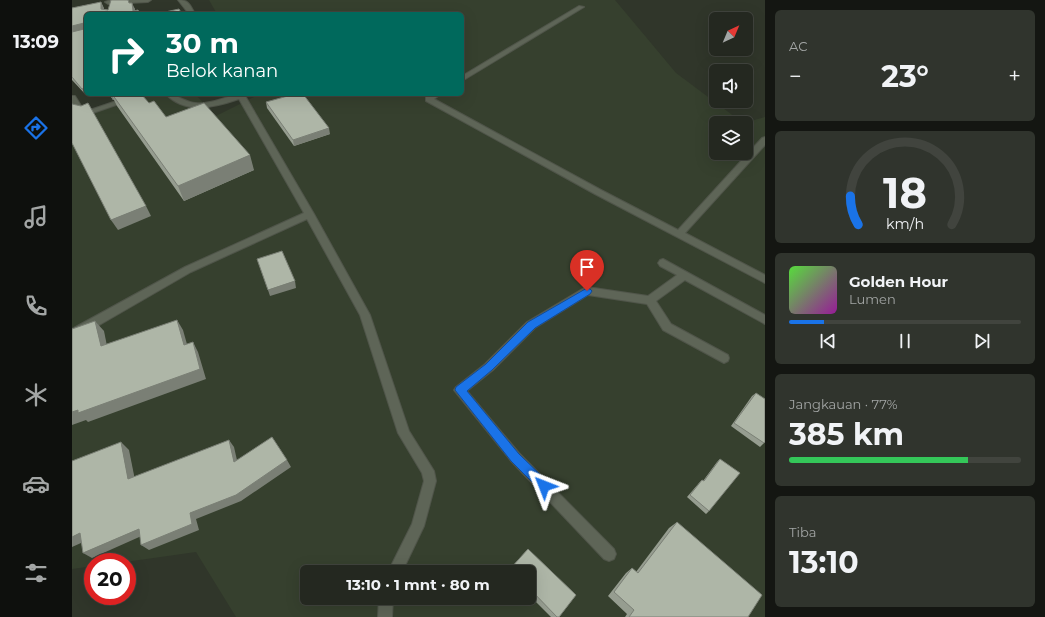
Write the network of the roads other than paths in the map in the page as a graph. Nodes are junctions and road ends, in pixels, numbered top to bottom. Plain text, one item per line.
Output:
1 (148, 0) edge
2 (181, 0) edge
3 (108, 3) edge
4 (582, 7) dead end
5 (191, 12) edge
6 (464, 78) edge
7 (138, 96) edge
8 (173, 96) edge
9 (238, 96) edge
10 (242, 96) edge
11 (433, 96) edge
12 (72, 98) edge
13 (765, 140) edge
14 (310, 214) junction
15 (679, 234) junction
16 (663, 263) dead end
17 (684, 274) junction
18 (765, 279) edge
19 (650, 300) junction
20 (765, 320) edge
21 (72, 334) edge
22 (724, 358) dead end
23 (609, 554) dead end
24 (398, 565) edge
25 (386, 605) edge
26 (385, 617) edge

1 - 3 street
2 - 5 street
4 - 6 street
7 - 12 street
8 - 9 street
10 - 14 street
11 - 15 street
13 - 15 street
14 - 21 street
14 - 24 street
15 - 18 street
16 - 17 street
17 - 19 street
17 - 20 street
19 - 22 street
19 - 23 street
25 - 26 street

